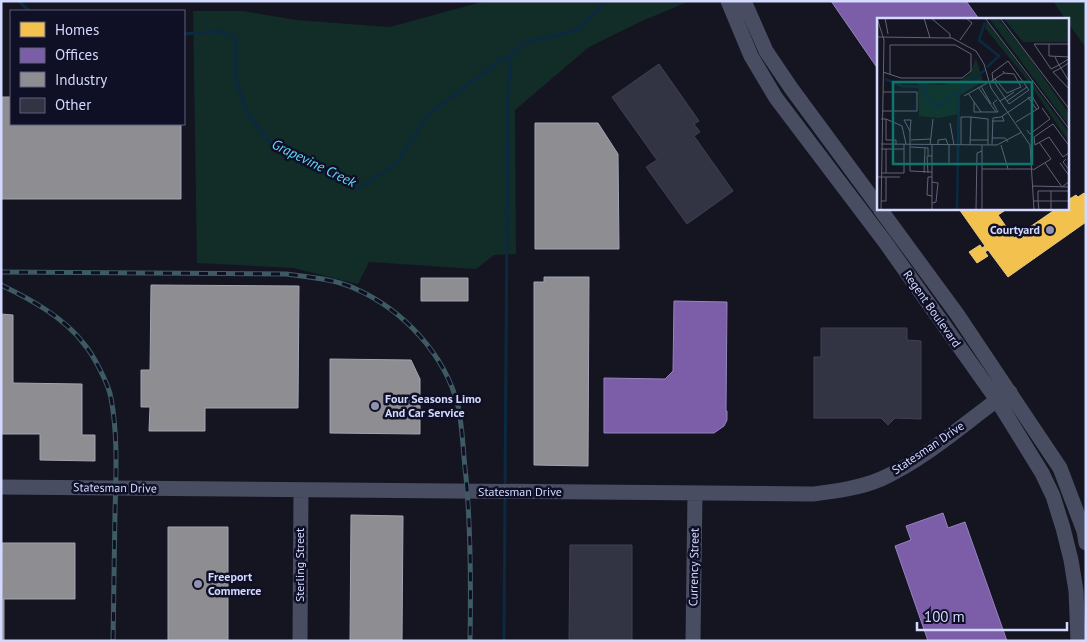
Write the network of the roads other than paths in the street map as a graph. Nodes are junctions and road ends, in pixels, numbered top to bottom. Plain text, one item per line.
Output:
1 (728, 1) edge
2 (744, 1) edge
3 (877, 204) edge
4 (881, 210) edge
5 (898, 233) junction
6 (885, 242) junction
7 (1010, 392) junction
8 (997, 400) junction
9 (1, 487) edge
10 (301, 490) junction
11 (695, 493) junction
12 (1086, 543) edge
13 (300, 641) edge
14 (693, 641) edge
15 (1078, 641) edge

1 - 6 street, Regent Boulevard
2 - 3 street, Regent Boulevard
4 - 5 street, Regent Boulevard
5 - 6 street
5 - 7 street, Regent Boulevard
6 - 8 street, Regent Boulevard
7 - 8 street, Statesman Drive
7 - 12 street, Regent Boulevard
8 - 11 street, Statesman Drive
8 - 15 street, Regent Boulevard
9 - 10 street, Statesman Drive
10 - 11 street, Statesman Drive
10 - 13 street, Sterling Street
11 - 14 street, Currency Street

